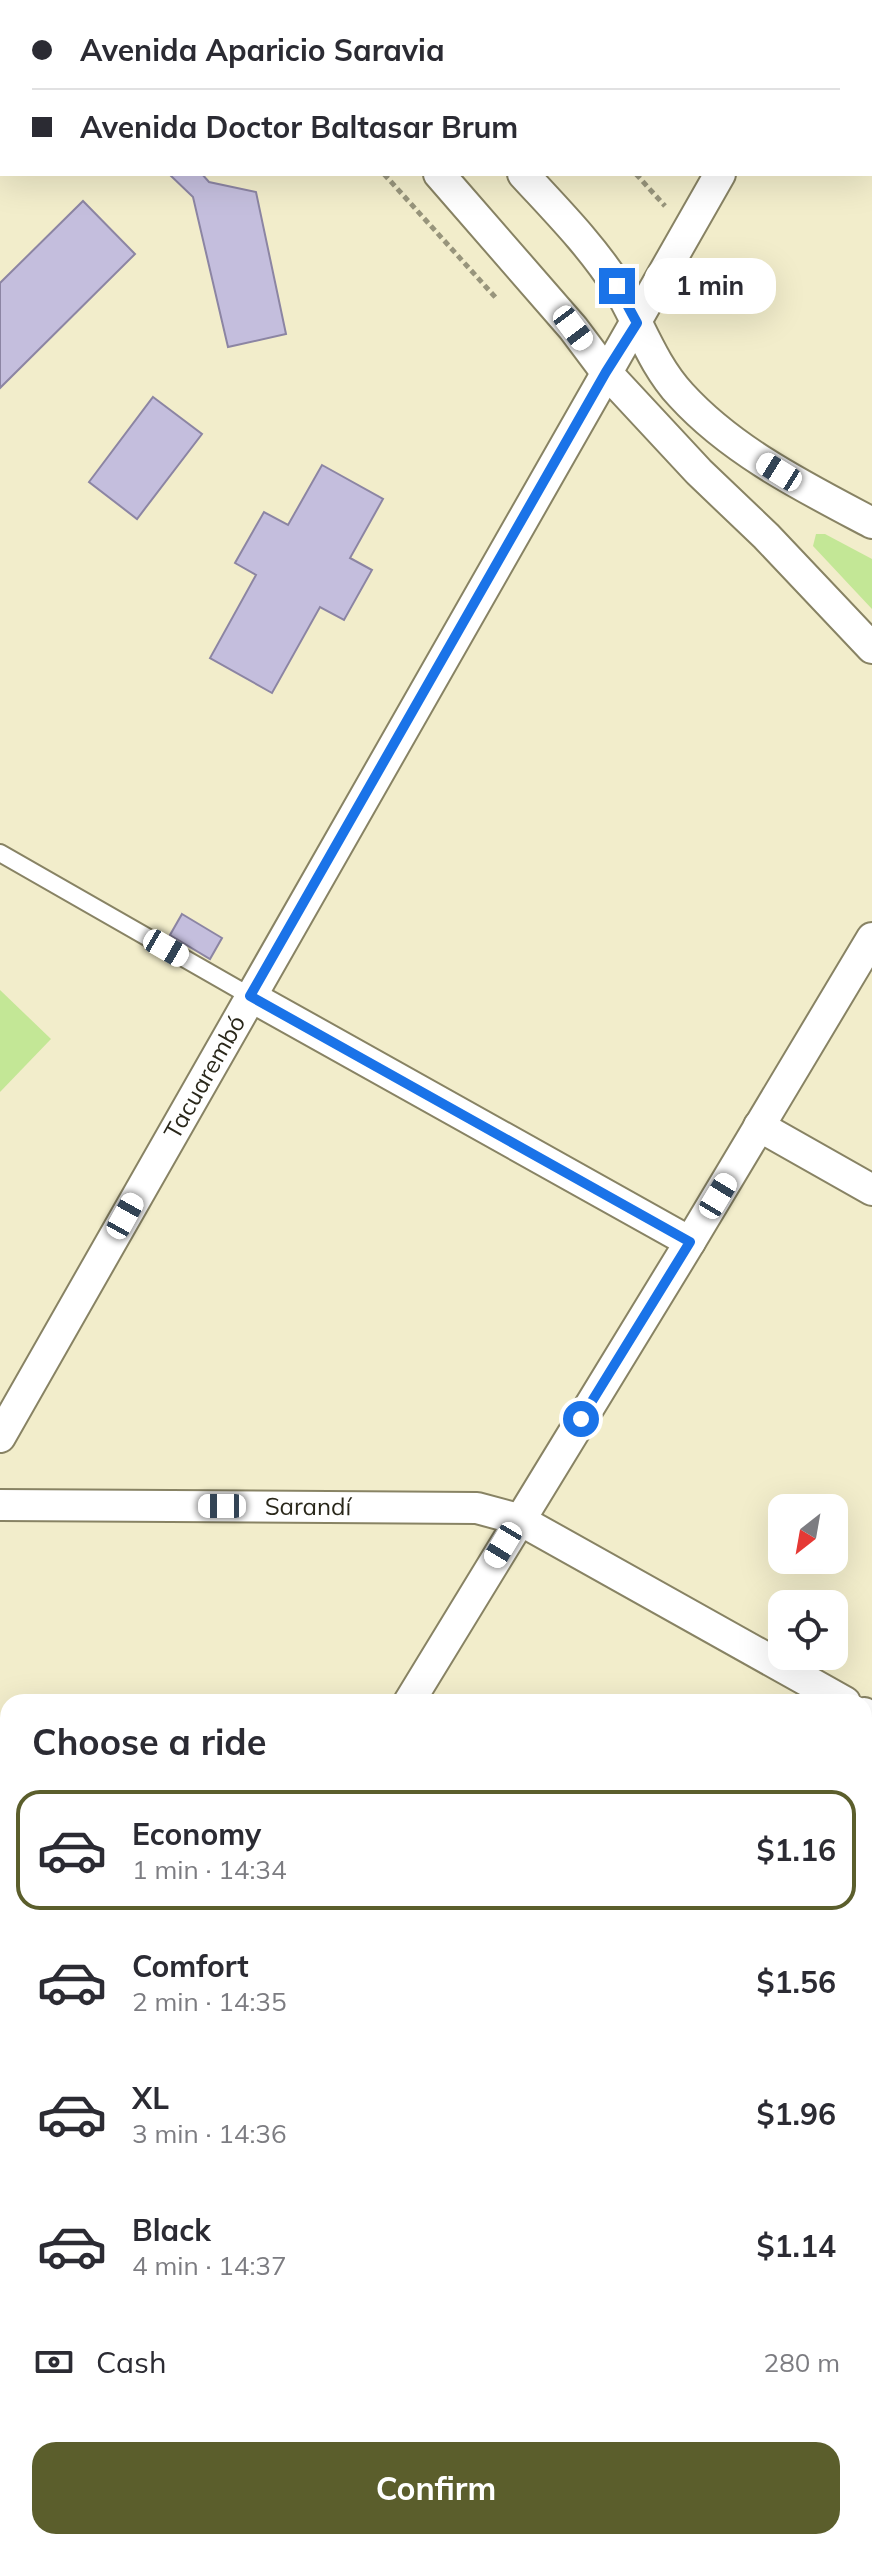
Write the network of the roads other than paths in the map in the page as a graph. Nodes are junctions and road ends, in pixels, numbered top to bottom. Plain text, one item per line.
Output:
1 (441, 176) edge
2 (525, 176) edge
3 (719, 176) edge
4 (637, 323) junction
5 (606, 372) junction
6 (872, 523) edge
7 (872, 648) edge
8 (0, 853) edge
9 (872, 938) edge
10 (250, 996) junction
11 (759, 1126) junction
12 (872, 1190) edge
13 (690, 1242) junction
14 (0, 1437) edge
15 (0, 1505) edge
16 (518, 1519) junction
17 (414, 1694) edge
18 (831, 1694) edge

1 - 5 street
2 - 4 street
3 - 4 street, Tacuarembó
4 - 5 street, Tacuarembó
4 - 6 street
5 - 7 street
5 - 10 street, Tacuarembó
8 - 10 lane
9 - 11 street
10 - 13 street
10 - 14 street, Tacuarembó
11 - 12 street
11 - 13 street
13 - 16 street
15 - 16 street, Sarandí
16 - 17 street
16 - 18 street, Sarandí

